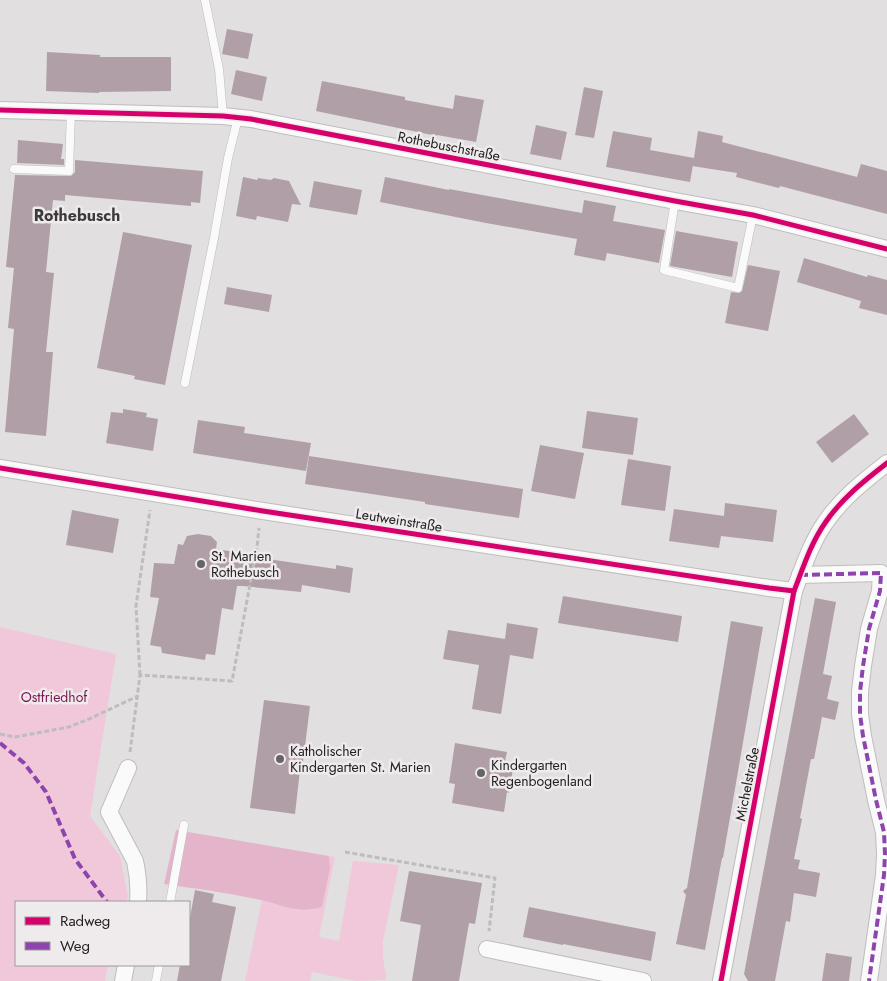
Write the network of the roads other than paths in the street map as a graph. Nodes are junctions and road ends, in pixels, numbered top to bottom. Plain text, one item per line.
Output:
1 (205, 0) edge
2 (0, 110) edge
3 (71, 112) junction
4 (230, 117) junction
5 (14, 169) dead end
6 (674, 201) junction
7 (753, 215) junction
8 (887, 249) edge
9 (185, 383) dead end
10 (887, 463) edge
11 (0, 468) edge
12 (800, 575) junction
13 (794, 591) junction
14 (128, 768) road end
15 (184, 825) dead end
16 (138, 901) edge
17 (170, 901) edge
18 (487, 949) road end
19 (126, 966) edge
20 (158, 966) edge
21 (123, 981) edge
22 (156, 981) edge
23 (643, 981) edge
24 (721, 981) edge
25 (869, 981) edge

1 - 4 lane
2 - 3 street, Rothebuschstraße
3 - 4 street, Rothebuschstraße
3 - 5 lane
4 - 6 street, Rothebuschstraße
4 - 9 lane
6 - 7 street, Rothebuschstraße
6 - 7 lane
7 - 8 street, Rothebuschstraße
10 - 12 street, Michelstraße
11 - 13 street, Leutweinstraße
12 - 13 street, Michelstraße
12 - 25 street
13 - 24 street, Michelstraße
14 - 16 street
15 - 17 lane
18 - 23 street
19 - 21 street
20 - 22 lane

